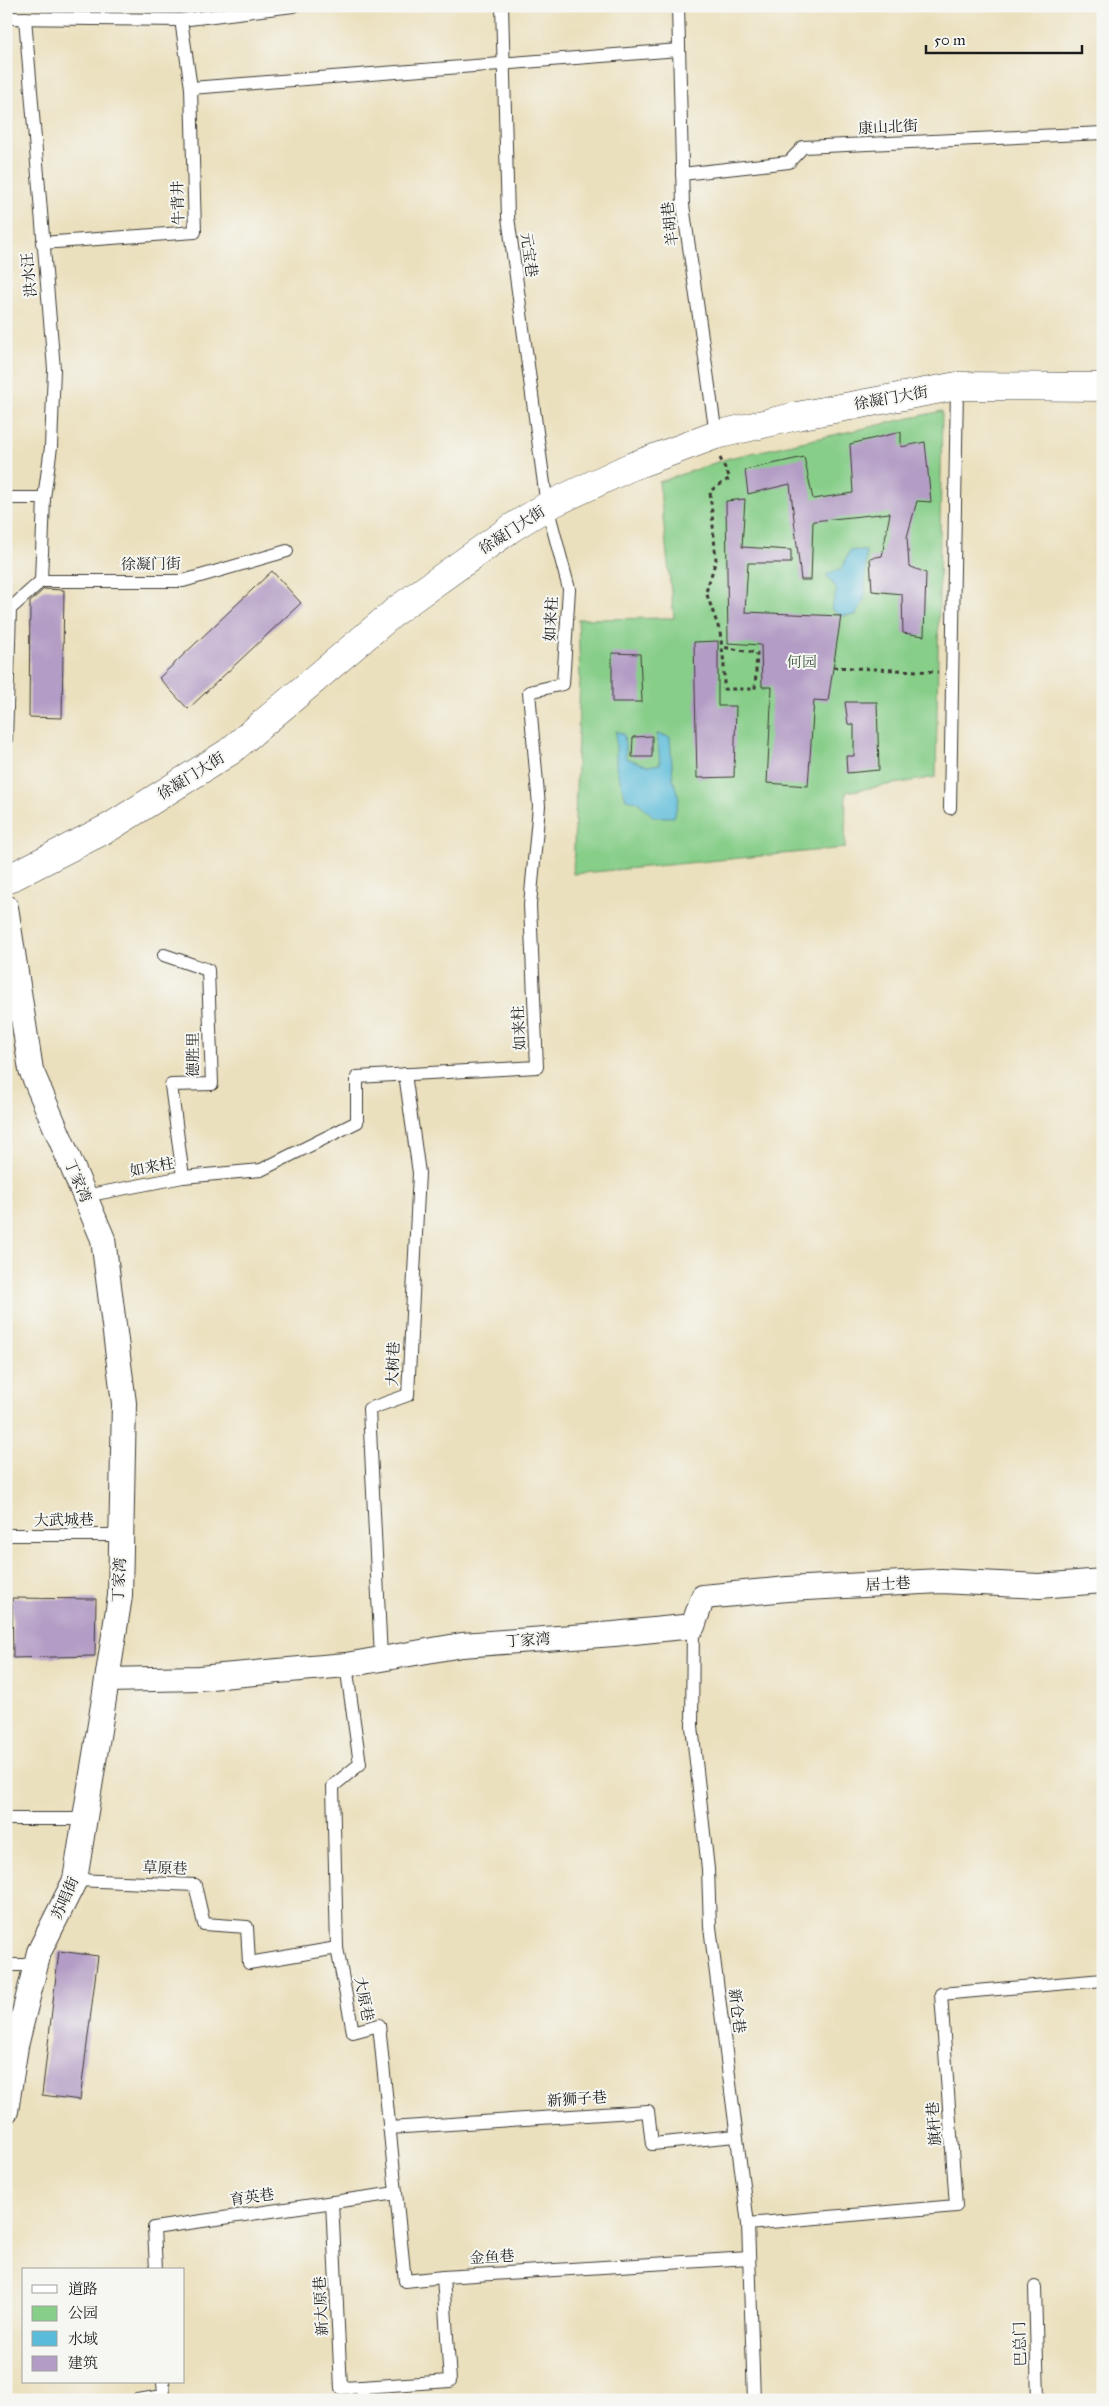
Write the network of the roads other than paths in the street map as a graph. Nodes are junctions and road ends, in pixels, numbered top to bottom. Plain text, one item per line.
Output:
1 (292, 6) edge
2 (502, 6) edge
3 (678, 6) edge
4 (6, 18) edge
5 (25, 18) junction
6 (181, 20) junction
7 (679, 50) junction
8 (503, 63) junction
9 (191, 88) junction
10 (1103, 133) edge
11 (682, 174) junction
12 (42, 243) junction
13 (957, 386) junction
14 (1103, 387) edge
15 (719, 448) junction
16 (6, 498) edge
17 (44, 498) junction
18 (547, 506) junction
19 (287, 551) dead end
20 (41, 581) junction
21 (6, 740) edge
22 (950, 808) dead end
23 (6, 880) edge
24 (6, 907) edge
25 (164, 955) dead end
26 (405, 1074) junction
27 (183, 1178) junction
28 (85, 1196) junction
29 (6, 1535) edge
30 (121, 1535) junction
31 (1103, 1580) edge
32 (693, 1626) junction
33 (382, 1658) junction
34 (346, 1665) junction
35 (107, 1680) junction
36 (6, 1819) edge
37 (86, 1819) junction
38 (75, 1880) junction
39 (337, 1948) junction
40 (6, 1965) edge
41 (36, 1965) junction
42 (1103, 1980) edge
43 (6, 2111) edge
44 (389, 2128) junction
45 (736, 2136) junction
46 (396, 2192) junction
47 (332, 2202) junction
48 (748, 2224) junction
49 (749, 2258) junction
50 (156, 2268) edge
51 (443, 2277) junction
52 (1035, 2287) dead end
53 (163, 2384) edge
54 (362, 2393) edge
55 (137, 2400) edge
56 (754, 2400) edge
57 (1038, 2400) edge

1 - 6 lane
2 - 8 lane, 元宝巷
3 - 7 lane, 羊胡巷
4 - 5 lane
5 - 6 lane
5 - 12 lane, 洪水汪
6 - 9 lane, 牛背井
7 - 8 lane
7 - 11 lane, 羊胡巷
8 - 9 lane
8 - 18 lane, 元宝巷
9 - 12 lane, 牛背井
10 - 11 lane, 康山北街
11 - 15 lane, 羊胡巷
12 - 17 lane, 洪水汪
13 - 14 street, 徐凝门大街
13 - 15 street, 徐凝门大街
13 - 22 lane
15 - 18 street, 徐凝门大街
16 - 17 lane
17 - 20 lane, 洪水汪
18 - 23 street, 徐凝门大街
18 - 26 lane, 如来柱
19 - 20 lane, 徐凝门街
20 - 21 lane
24 - 28 street, 丁家湾
25 - 27 lane, 德胜里
26 - 27 lane, 如来柱
26 - 33 lane, 大树巷
27 - 28 lane, 如来柱
28 - 30 street, 丁家湾
29 - 30 lane, 大武城巷
30 - 35 street, 丁家湾
31 - 32 street, 居士巷
32 - 33 street, 丁家湾
32 - 45 lane, 新仓巷
33 - 34 street, 丁家湾
34 - 35 street, 丁家湾
34 - 39 lane, 大原巷
35 - 37 street, 苏唱街
36 - 37 lane
37 - 38 street, 苏唱街
38 - 39 lane, 草原巷
38 - 41 street, 苏唱街
39 - 44 lane, 大原巷
40 - 41 lane
41 - 43 street, 苏唱街
42 - 48 lane, 旗杆巷
44 - 45 lane, 新狮子巷
44 - 46 lane, 大原巷
45 - 48 lane, 新仓巷
46 - 47 lane, 育英巷
46 - 51 lane, 大原巷
47 - 50 lane, 育英巷
47 - 54 lane, 新大原巷
48 - 49 lane, 新仓巷
49 - 51 lane, 金鱼巷
49 - 56 lane, 新仓巷
51 - 54 lane
52 - 57 lane, 巴总门
53 - 55 lane

